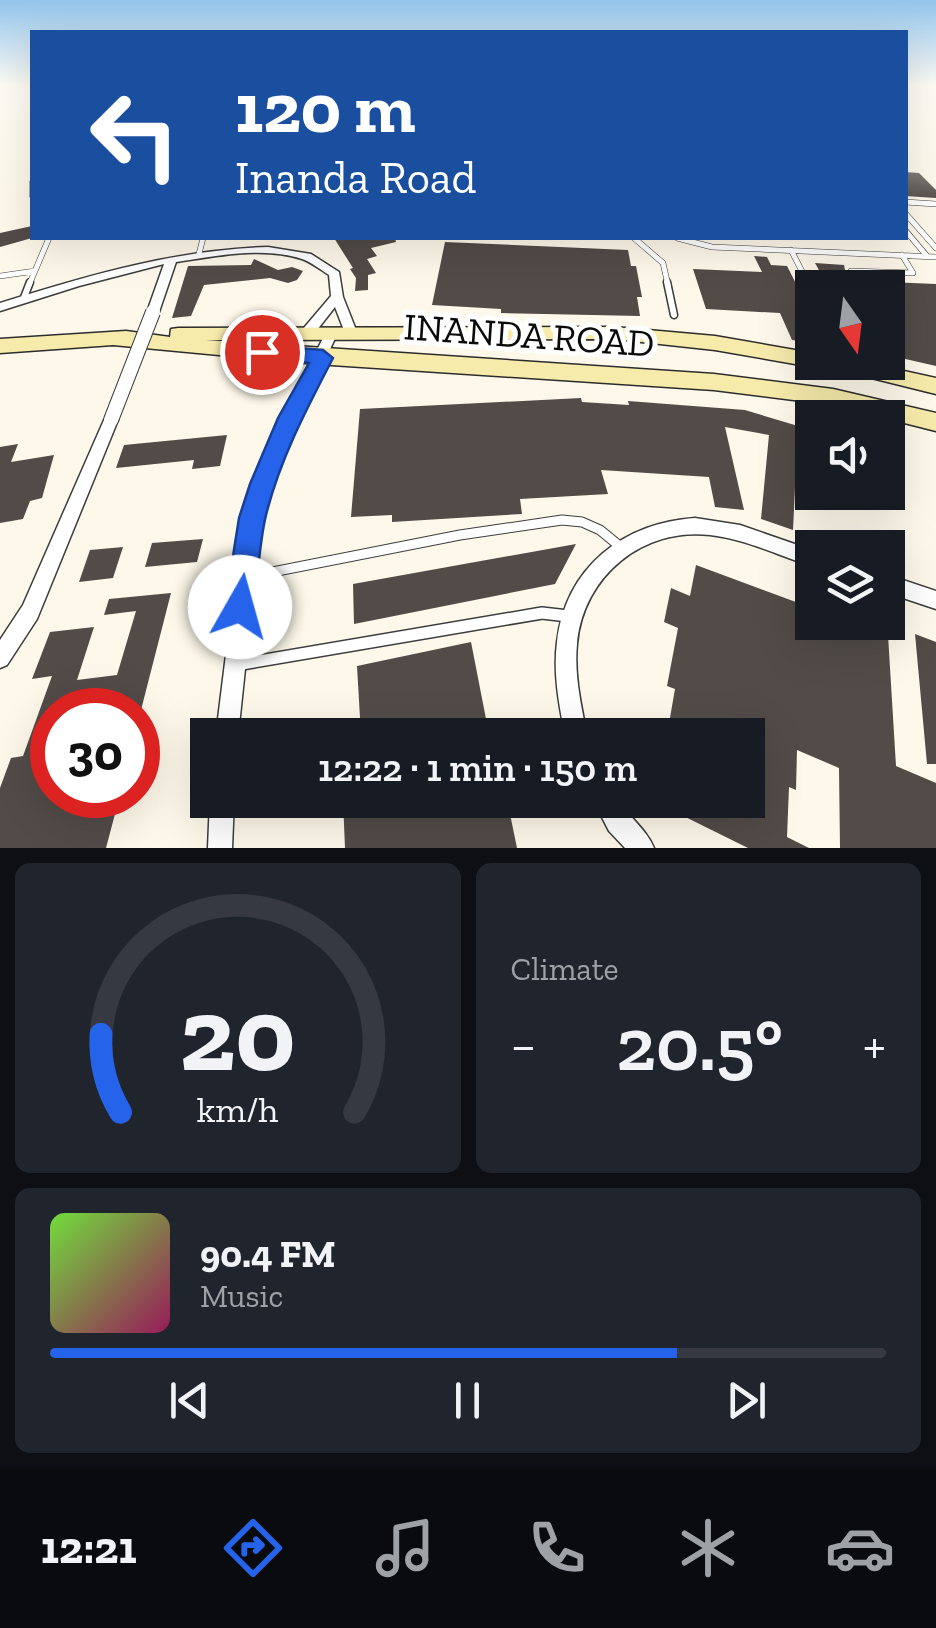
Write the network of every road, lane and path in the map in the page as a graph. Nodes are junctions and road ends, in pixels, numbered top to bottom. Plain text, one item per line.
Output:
1 (908, 202) edge
2 (936, 204) edge
3 (908, 216) edge
4 (908, 234) edge
5 (48, 240) edge
6 (203, 240) edge
7 (636, 240) edge
8 (686, 240) edge
9 (935, 246) edge
10 (791, 250) junction
11 (200, 254) junction
12 (902, 255) junction
13 (927, 256) junction
14 (936, 257) edge
15 (171, 259) junction
16 (801, 270) edge
17 (35, 272) junction
18 (905, 273) edge
19 (0, 276) edge
20 (336, 297) junction
21 (23, 300) junction
22 (0, 308) edge
23 (674, 315) dead end
24 (308, 332) junction
25 (341, 334) junction
26 (114, 339) junction
27 (0, 346) edge
28 (795, 357) edge
29 (323, 358) junction
30 (905, 379) edge
31 (936, 386) edge
32 (936, 422) edge
33 (622, 548) junction
34 (795, 553) edge
35 (242, 578) junction
36 (905, 590) edge
37 (936, 600) edge
38 (572, 617) junction
39 (0, 658) edge
40 (234, 665) junction
41 (229, 718) edge
42 (574, 718) edge
43 (221, 818) edge
44 (616, 818) edge
45 (220, 848) edge
46 (642, 848) edge

1 - 2 lane
3 - 9 lane
4 - 13 lane
5 - 17 lane
6 - 11 lane
7 - 23 lane
8 - 10 lane
10 - 12 lane
10 - 16 lane
11 - 15 street
11 - 20 street
12 - 13 lane
12 - 18 lane
13 - 14 lane
15 - 21 street
15 - 39 street, bridge
17 - 19 lane
17 - 21 lane
20 - 24 street
20 - 25 street
21 - 22 street
24 - 25 main road, INANDA ROAD
24 - 26 main road, INANDA ROAD
25 - 28 main road, INANDA ROAD
25 - 29 street
26 - 27 main road, INANDA ROAD
26 - 29 main road, INANDA ROAD
29 - 32 main road, INANDA ROAD
29 - 35 street
30 - 31 main road
33 - 34 street
33 - 35 lane
33 - 38 street
35 - 40 street
36 - 37 street
38 - 40 lane
38 - 42 street
40 - 41 street
43 - 45 street
44 - 46 street

